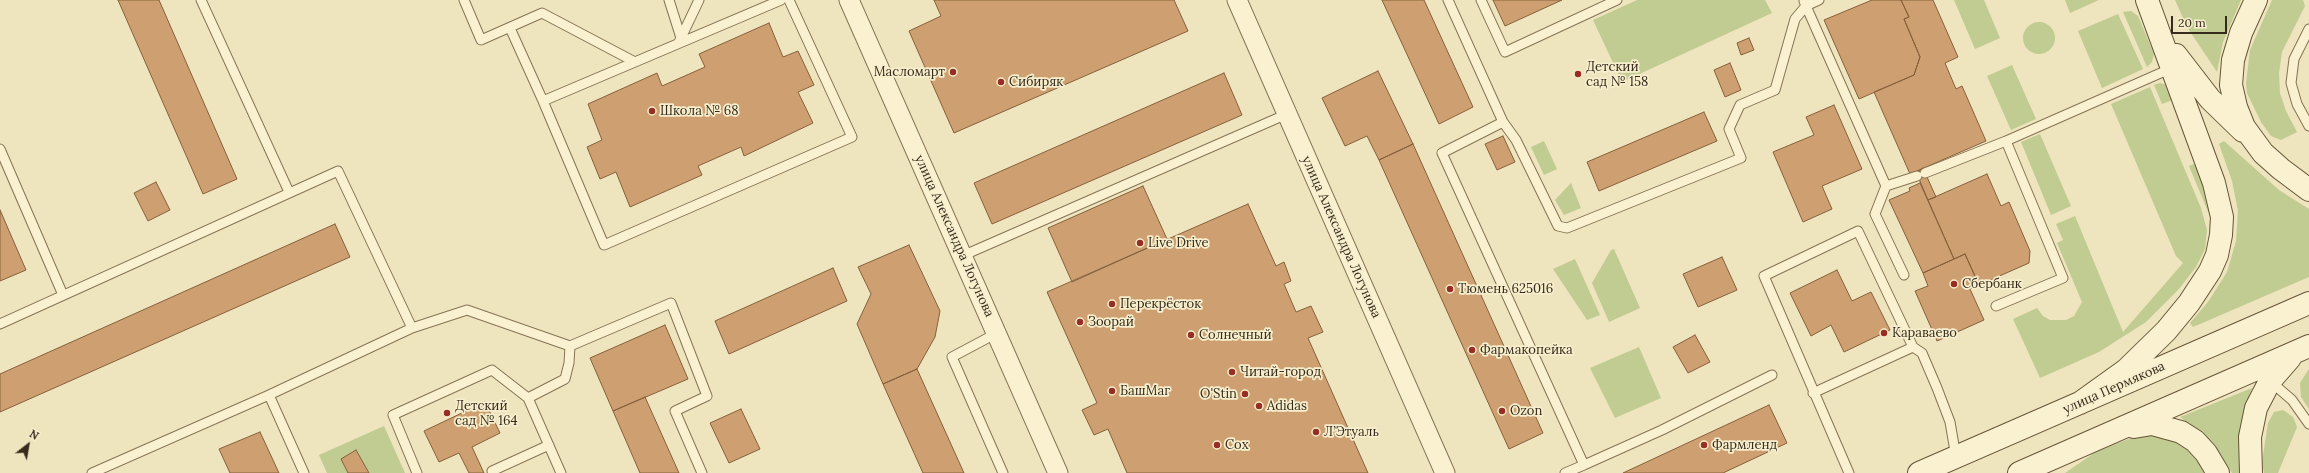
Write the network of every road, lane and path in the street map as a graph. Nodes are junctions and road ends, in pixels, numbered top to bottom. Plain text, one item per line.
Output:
1 (200, 0) edge
2 (464, 0) edge
3 (669, 0) edge
4 (699, 0) edge
5 (782, 0) edge
6 (789, 0) edge
7 (1237, 0) edge
8 (1448, 0) edge
9 (1481, 0) edge
10 (1617, 0) edge
11 (1819, 0) edge
12 (2147, 0) edge
13 (2256, 0) edge
14 (852, 1) edge
15 (1805, 3) edge
16 (2158, 27) junction
17 (510, 28) junction
18 (2309, 29) edge
19 (680, 40) junction
20 (635, 62) junction
21 (2173, 67) junction
22 (543, 101) junction
23 (1287, 114) junction
24 (1503, 122) junction
25 (2309, 126) edge
26 (2006, 141) junction
27 (2254, 142) junction
28 (0, 149) edge
29 (1886, 186) junction
30 (2309, 190) edge
31 (289, 192) junction
32 (962, 256) junction
33 (1904, 275) dead end
34 (63, 295) junction
35 (2309, 303) edge
36 (1996, 306) dead end
37 (0, 324) edge
38 (412, 328) junction
39 (997, 333) junction
40 (570, 346) junction
41 (1913, 347) junction
42 (2304, 348) edge
43 (1772, 376) dead end
44 (2270, 381) junction
45 (1813, 393) junction
46 (269, 395) junction
47 (528, 398) junction
48 (2080, 403) junction
49 (2309, 424) edge
50 (2117, 430) junction
51 (549, 445) junction
52 (1956, 456) junction
53 (1584, 465) junction
54 (492, 471) dead end
55 (92, 473) edge
56 (304, 473) edge
57 (417, 473) edge
58 (561, 473) edge
59 (702, 473) edge
60 (1003, 473) edge
61 (1058, 473) edge
62 (1445, 473) edge
63 (1565, 473) edge
64 (1850, 473) edge
65 (1919, 473) edge
66 (2019, 473) edge
67 (2218, 473) edge
68 (2251, 473) edge

1 - 31 lane
2 - 17 lane
3 - 19 lane
4 - 19 lane
5 - 19 lane
6 - 22 lane
7 - 23 street, улица Александра Логунова
8 - 24 lane
9 - 10 lane
11 - 15 lane
12 - 16 street
13 - 27 street
14 - 32 street, улица Александра Логунова
15 - 24 lane
15 - 29 lane
16 - 21 street
16 - 27 street
17 - 20 lane
17 - 22 lane
18 - 25 lane
19 - 20 lane
20 - 22 lane
21 - 26 lane
21 - 48 street
23 - 32 lane
23 - 62 street, улица Александра Логунова
24 - 53 lane
26 - 29 lane
26 - 36 lane
27 - 30 street
28 - 34 lane
29 - 33 lane
31 - 34 lane
31 - 38 lane
32 - 39 street, улица Александра Логунова
34 - 37 lane
35 - 48 street, улица Пермякова
38 - 40 lane
38 - 46 lane
39 - 60 lane
39 - 61 street, улица Александра Логунова
40 - 47 lane
40 - 59 lane
41 - 45 lane
41 - 45 lane
41 - 52 lane
42 - 44 street
42 - 50 street
43 - 53 lane
44 - 49 lane
44 - 68 street
45 - 64 lane
46 - 55 lane
46 - 56 lane
47 - 51 lane
47 - 57 lane
48 - 52 street, улица Пермякова
50 - 66 street
50 - 67 street
51 - 54 lane
51 - 58 lane
52 - 65 street, улица Пермякова
53 - 63 lane

